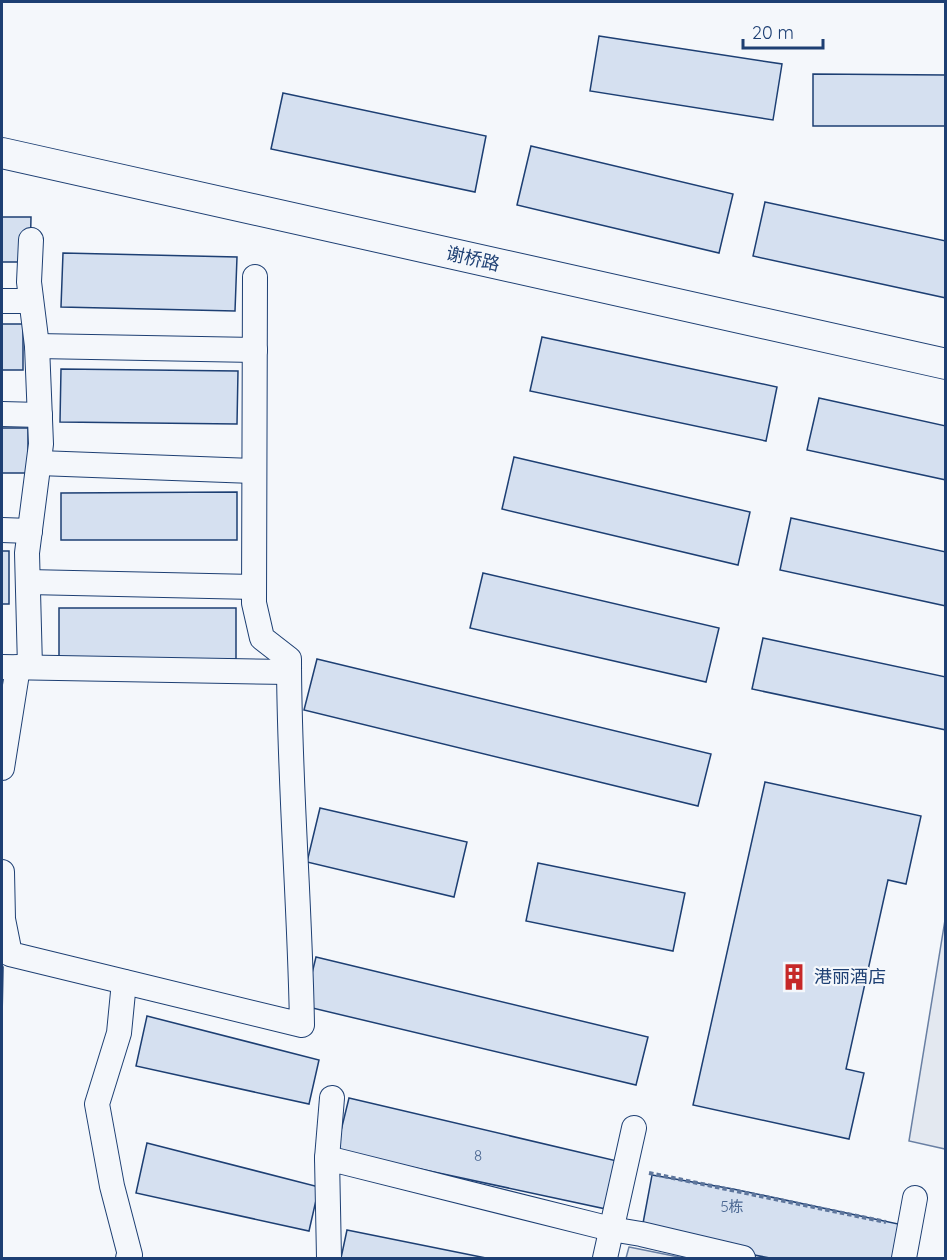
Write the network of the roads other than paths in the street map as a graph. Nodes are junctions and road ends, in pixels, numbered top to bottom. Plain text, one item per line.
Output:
1 (2, 153) edge
2 (31, 240) dead end
3 (255, 277) dead end
4 (2, 301) edge
5 (31, 301) junction
6 (38, 346) junction
7 (255, 350) junction
8 (945, 364) edge
9 (2, 414) edge
10 (40, 415) junction
11 (39, 463) junction
12 (253, 471) junction
13 (2, 530) edge
14 (30, 531) junction
15 (28, 582) junction
16 (254, 587) junction
17 (16, 667) edge
18 (289, 672) junction
19 (2, 768) edge
20 (2, 872) edge
21 (6, 954) edge
22 (124, 982) junction
23 (332, 1098) dead end
24 (634, 1128) dead end
25 (327, 1158) junction
26 (915, 1198) dead end
27 (611, 1229) junction
28 (128, 1258) edge
29 (329, 1258) edge
30 (605, 1258) edge
31 (736, 1258) edge
32 (904, 1258) edge

1 - 8 street, 谢桥路
2 - 5 street
3 - 7 street
4 - 5 street
5 - 6 street
6 - 7 street
6 - 10 street
7 - 12 street
9 - 10 street
10 - 11 street
11 - 12 street
11 - 14 street
12 - 16 street
13 - 14 street
14 - 15 street
15 - 16 street
15 - 17 street
16 - 18 street
17 - 18 street
17 - 19 street
18 - 22 street
20 - 21 street
21 - 22 street
22 - 28 street
23 - 25 street
24 - 27 street
25 - 27 street
25 - 29 street
26 - 32 street
27 - 30 street
27 - 31 street

